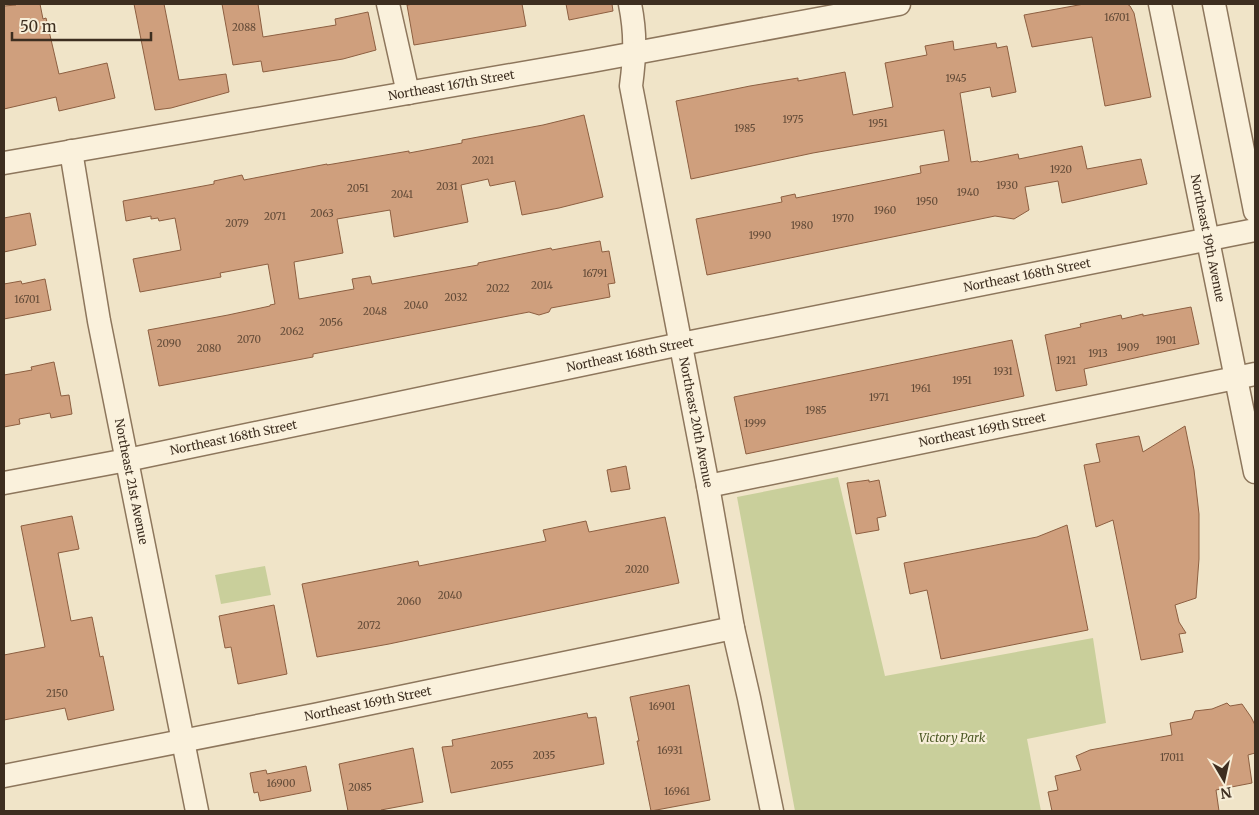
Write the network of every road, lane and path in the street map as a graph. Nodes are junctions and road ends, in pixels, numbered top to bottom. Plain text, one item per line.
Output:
1 (388, 4) edge
2 (630, 4) edge
3 (899, 4) edge
4 (1160, 4) edge
5 (1214, 4) edge
6 (635, 53) junction
7 (408, 93) junction
8 (71, 152) junction
9 (4, 164) edge
10 (1255, 210) edge
11 (1255, 230) edge
12 (1207, 240) junction
13 (682, 344) junction
14 (1246, 375) edge
15 (127, 460) junction
16 (1255, 472) edge
17 (4, 483) edge
18 (708, 486) junction
19 (733, 628) junction
20 (184, 741) junction
21 (4, 776) edge
22 (197, 811) edge
23 (772, 811) edge

1 - 7 street
2 - 6 street, Northeast 20th Avenue
3 - 6 street, Northeast 167th Street
4 - 12 street, Northeast 19th Avenue
5 - 10 street
6 - 7 street, Northeast 167th Street
6 - 13 street, Northeast 20th Avenue
7 - 8 street, Northeast 167th Street
8 - 9 street, Northeast 167th Street
8 - 15 street, Northeast 21st Avenue
11 - 12 street, Northeast 168th Street
12 - 13 street, Northeast 168th Street
12 - 14 street, Northeast 19th Avenue
13 - 15 street, Northeast 168th Street
13 - 18 street, Northeast 20th Avenue
14 - 16 street, Northeast 19th Avenue
14 - 18 street, Northeast 169th Street
15 - 17 street, Northeast 168th Street
15 - 20 street, Northeast 21st Avenue
18 - 19 street, Northeast 20th Avenue
19 - 20 street, Northeast 169th Street
19 - 23 street, Northeast 20th Avenue
20 - 21 street, Northeast 169th Street
20 - 22 street, Northeast 21st Avenue

